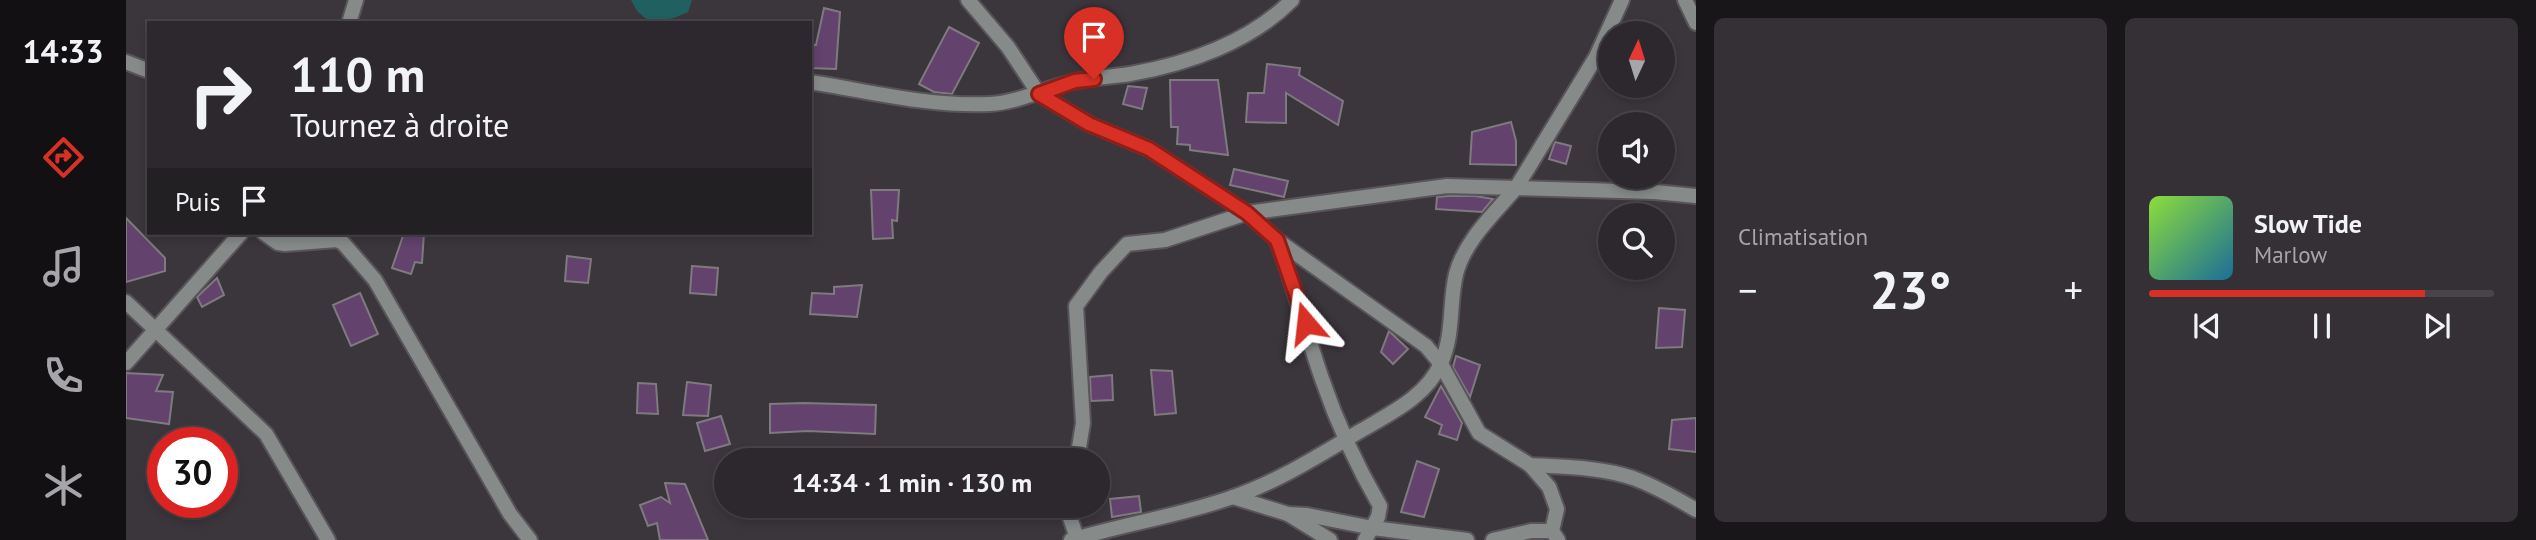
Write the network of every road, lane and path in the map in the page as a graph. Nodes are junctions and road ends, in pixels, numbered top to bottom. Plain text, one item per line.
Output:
1 (356, 0) edge
2 (968, 0) edge
3 (1292, 0) edge
4 (1622, 0) edge
5 (1685, 0) edge
6 (350, 21) edge
7 (1696, 23) edge
8 (126, 62) edge
9 (147, 70) edge
10 (812, 82) edge
11 (1039, 94) junction
12 (1516, 188) junction
13 (1696, 196) edge
14 (1247, 213) junction
15 (239, 235) edge
16 (267, 235) edge
17 (1277, 240) junction
18 (126, 302) edge
19 (154, 329) junction
20 (126, 363) edge
21 (1441, 364) junction
22 (1348, 438) junction
23 (1079, 448) edge
24 (1530, 464) junction
25 (1233, 497) junction
26 (1696, 510) edge
27 (1288, 514) junction
28 (1069, 518) edge
29 (1369, 534) edge
30 (1555, 535) edge
31 (1074, 539) edge
32 (328, 540) edge
33 (530, 540) edge
34 (1330, 540) edge
35 (1467, 540) edge
36 (1493, 540) edge

1 - 6 street
2 - 11 street
3 - 11 street
4 - 12 street
5 - 7 street
8 - 9 street
10 - 11 street
11 - 14 street
12 - 13 street
12 - 14 street
12 - 21 street
14 - 17 street
14 - 23 street
15 - 19 street
16 - 33 street
17 - 21 street
17 - 22 street
18 - 19 street
19 - 20 street
19 - 32 street
21 - 22 street
21 - 24 street
22 - 25 street
22 - 29 street
24 - 26 street
24 - 30 street
25 - 27 street
25 - 31 street
27 - 29 street
27 - 34 street
28 - 31 street
29 - 35 street
30 - 36 street

